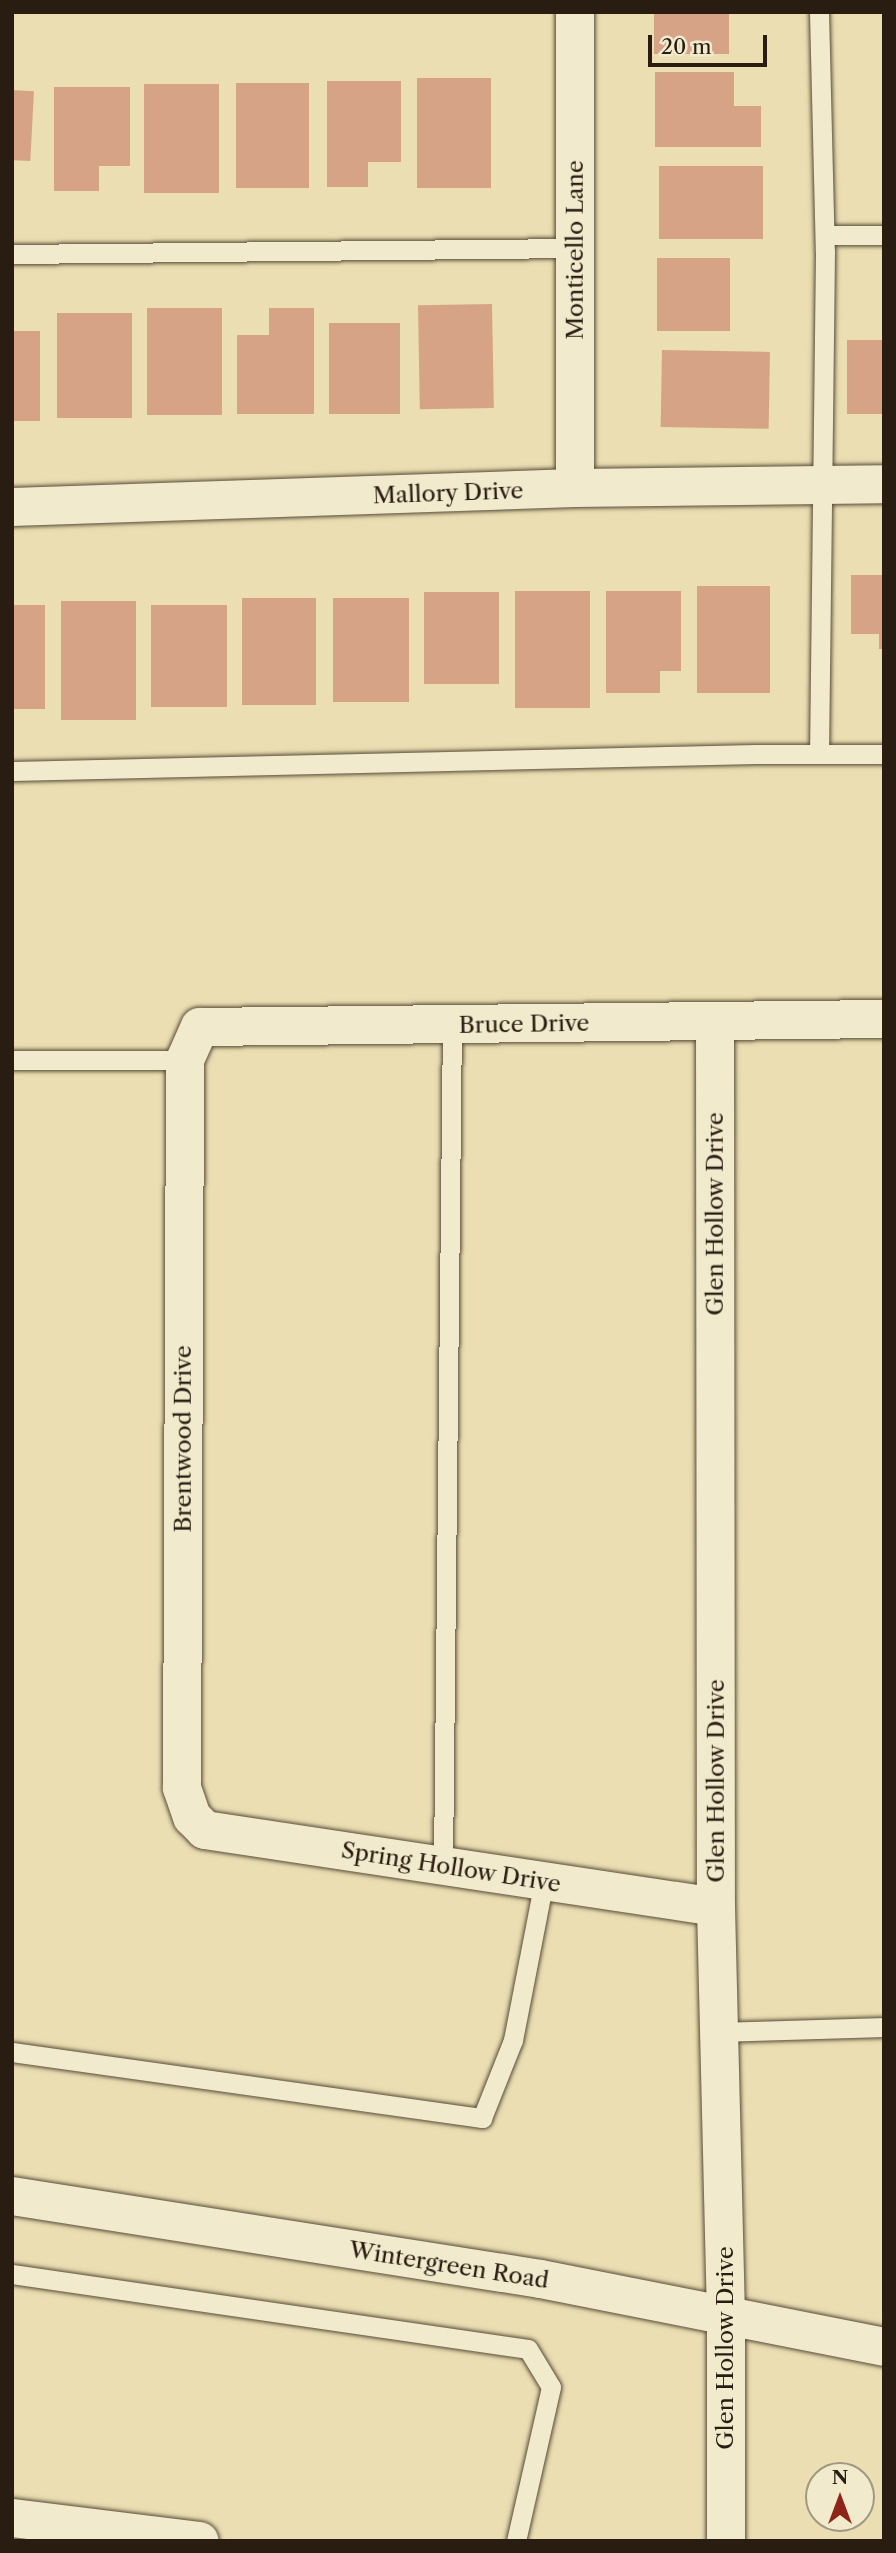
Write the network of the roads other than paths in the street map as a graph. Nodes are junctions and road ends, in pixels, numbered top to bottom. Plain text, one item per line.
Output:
1 (575, 12) edge
2 (818, 12) edge
3 (825, 235) junction
4 (884, 235) edge
5 (575, 248) junction
6 (12, 254) edge
7 (824, 484) junction
8 (884, 484) edge
9 (575, 488) junction
10 (12, 507) edge
11 (819, 754) junction
12 (884, 754) edge
13 (12, 771) edge
14 (884, 1019) edge
15 (715, 1022) junction
16 (452, 1024) junction
17 (12, 1060) edge
18 (185, 1060) junction
19 (192, 1817) joint
20 (443, 1865) junction
21 (544, 1881) junction
22 (716, 1907) junction
23 (884, 2028) edge
24 (719, 2032) junction
25 (12, 2052) edge
26 (12, 2196) edge
27 (12, 2274) edge
28 (726, 2316) junction
29 (884, 2347) edge
30 (12, 2518) edge
31 (200, 2541) edge
32 (516, 2541) edge
33 (726, 2541) edge

1 - 5 street, Monticello Lane
2 - 3 lane
3 - 4 lane
3 - 7 lane
5 - 6 lane
5 - 9 street, Monticello Lane
7 - 8 street, Mallory Drive
7 - 9 street, Mallory Drive
7 - 11 lane
9 - 10 street, Mallory Drive
11 - 12 lane
11 - 13 lane
14 - 15 street, Bruce Drive
15 - 16 street, Bruce Drive
15 - 22 street, Glen Hollow Drive
16 - 18 street, Bruce Drive
16 - 20 lane
17 - 18 lane
18 - 19 street, Brentwood Drive
19 - 20 street, Spring Hollow Drive
20 - 21 street, Spring Hollow Drive
21 - 22 street, Spring Hollow Drive
21 - 25 lane
22 - 24 street, Glen Hollow Drive
23 - 24 lane
24 - 28 street, Glen Hollow Drive
26 - 28 street, Wintergreen Road
27 - 32 lane
28 - 29 street, Wintergreen Road
28 - 33 street, Glen Hollow Drive
30 - 31 street

